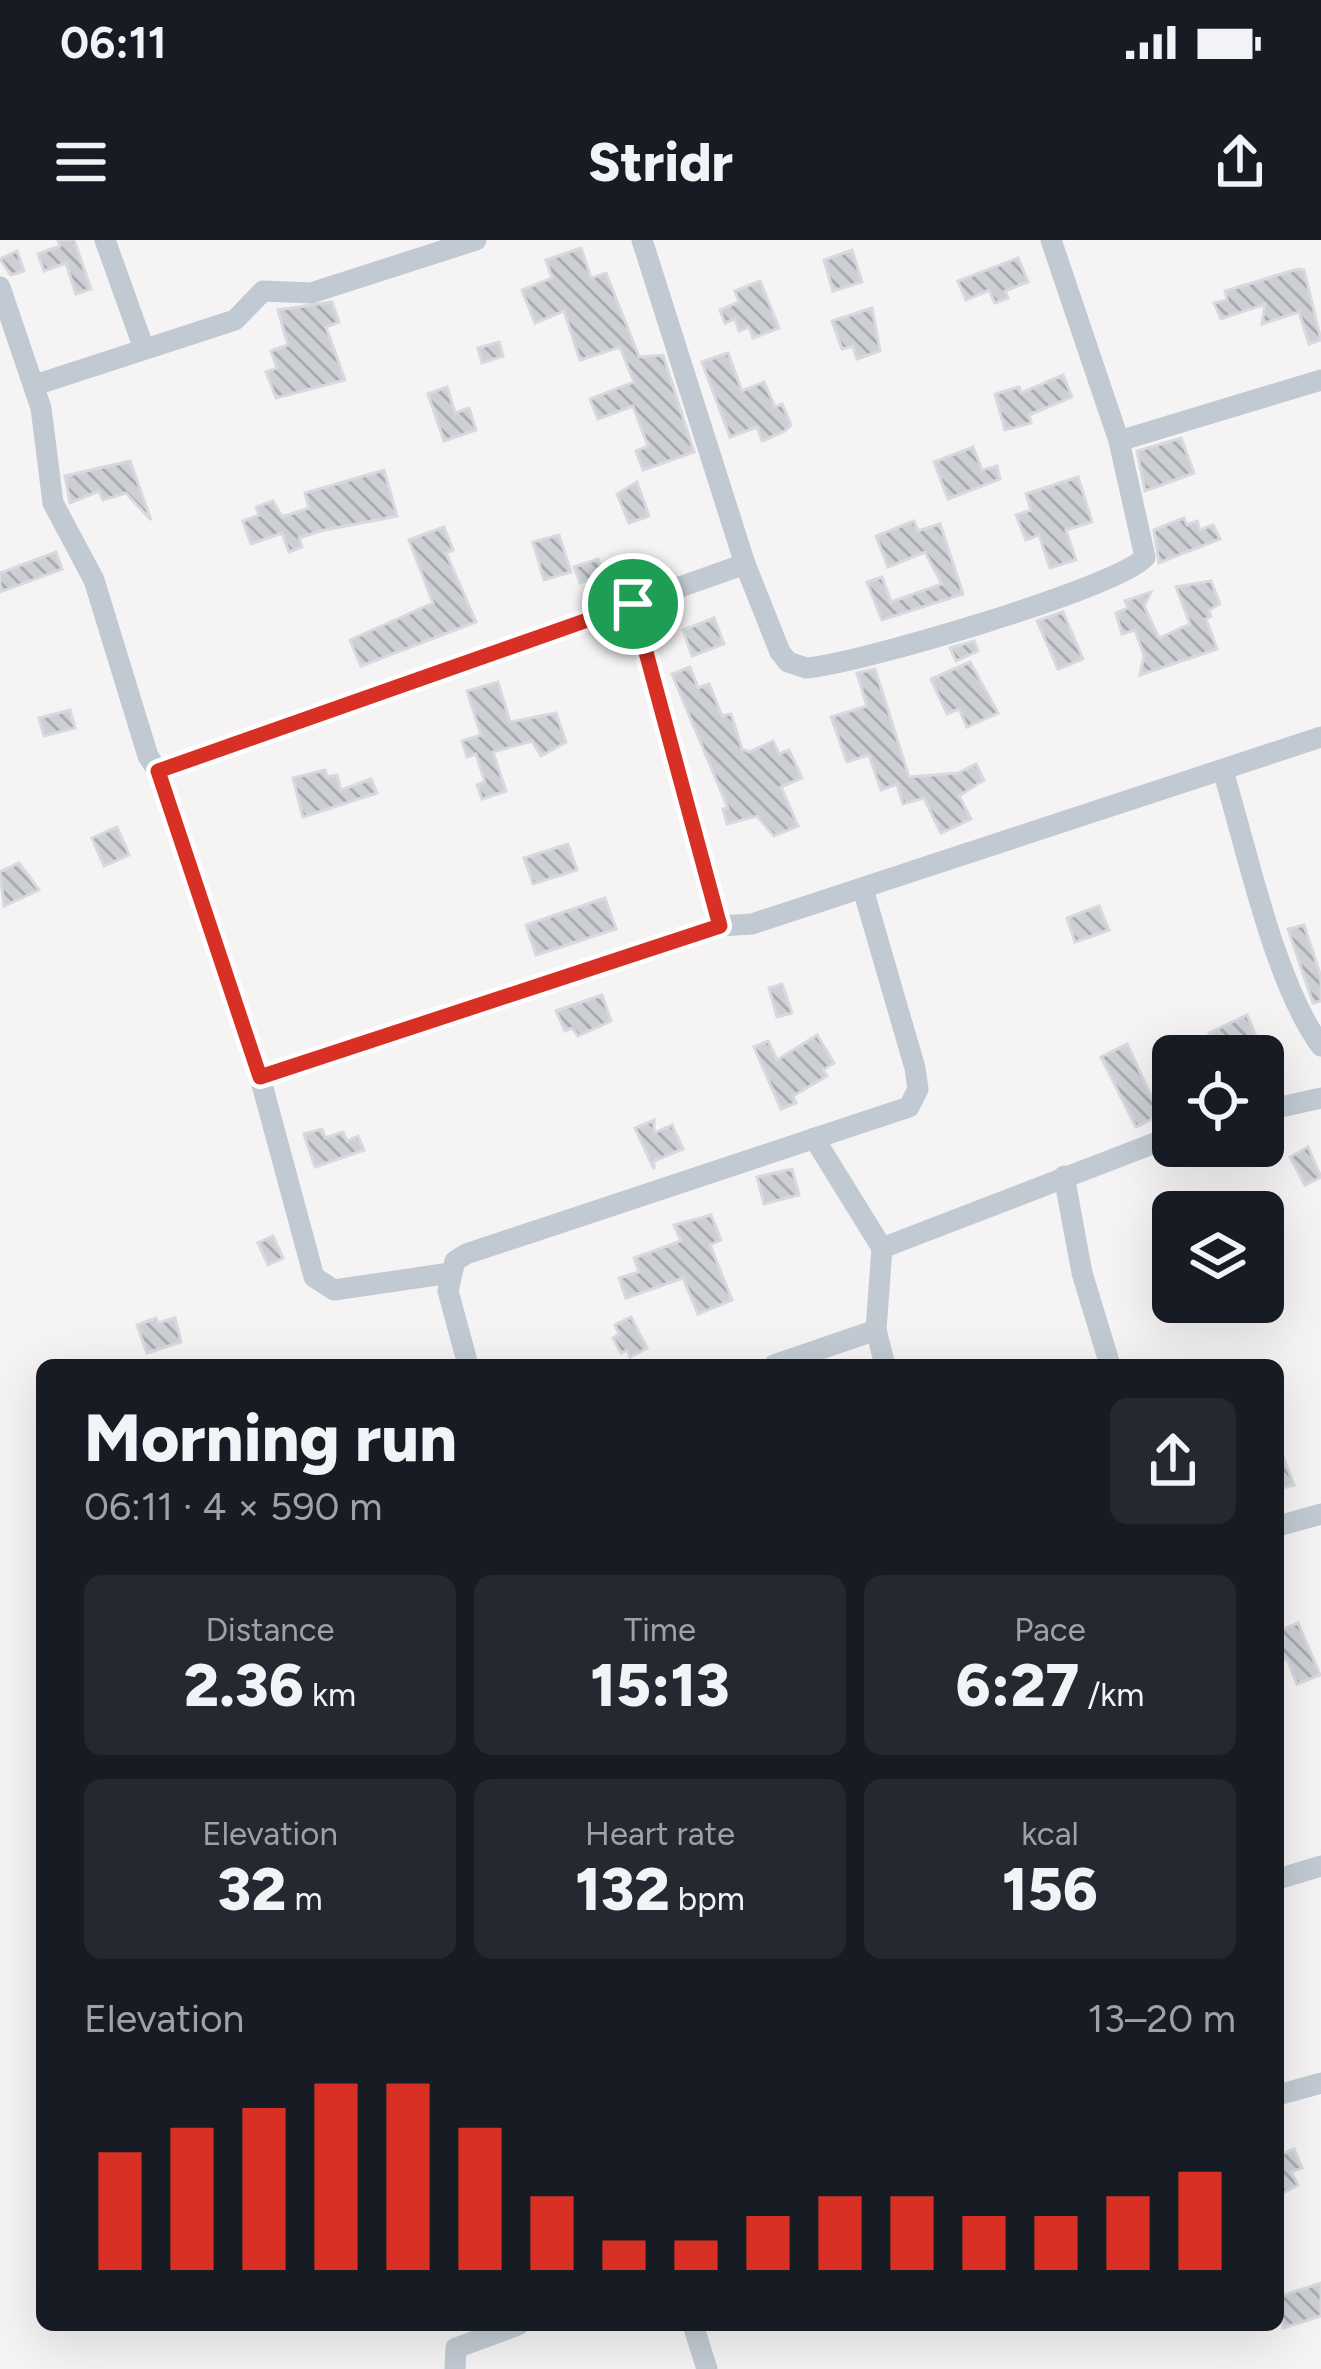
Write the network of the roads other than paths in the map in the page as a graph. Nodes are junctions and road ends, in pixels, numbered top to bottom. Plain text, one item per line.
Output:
1 (105, 240) edge
2 (476, 240) edge
3 (642, 240) edge
4 (1051, 240) edge
5 (0, 287) edge
6 (143, 346) junction
7 (1321, 380) edge
8 (34, 385) junction
9 (1119, 441) junction
10 (746, 564) junction
11 (633, 604) junction
12 (1321, 737) edge
13 (158, 771) junction
14 (1223, 771) junction
15 (863, 889) junction
16 (720, 926) junction
17 (1321, 1046) edge
18 (260, 1077) junction
19 (1321, 1098) edge
20 (1284, 1106) edge
21 (814, 1138) junction
22 (1152, 1144) edge
23 (1064, 1176) junction
24 (882, 1248) junction
25 (450, 1274) junction
26 (876, 1330) junction
27 (466, 1359) edge
28 (791, 1359) edge
29 (883, 1359) edge
30 (1108, 1359) edge
31 (1321, 1514) edge
32 (1284, 1524) edge
33 (1321, 1866) edge
34 (1284, 1877) edge
35 (1321, 2083) edge
36 (1284, 2094) edge
37 (502, 2331) edge
38 (695, 2331) edge
39 (455, 2369) edge
40 (707, 2369) edge

1 - 6 street
2 - 6 street
3 - 10 street
4 - 9 street
5 - 8 street
6 - 8 street
7 - 9 street
8 - 13 street
9 - 10 street
10 - 11 street
11 - 13 street
11 - 16 street
12 - 14 street
13 - 18 street
14 - 15 street
14 - 17 street
15 - 16 street
15 - 21 street
16 - 18 street
18 - 25 street
19 - 20 street
21 - 24 street
21 - 25 street
22 - 23 street
23 - 24 street
23 - 30 street
24 - 26 street
25 - 27 street
26 - 28 street
26 - 29 street
31 - 32 street
33 - 34 street
35 - 36 street
37 - 39 street
38 - 40 street

